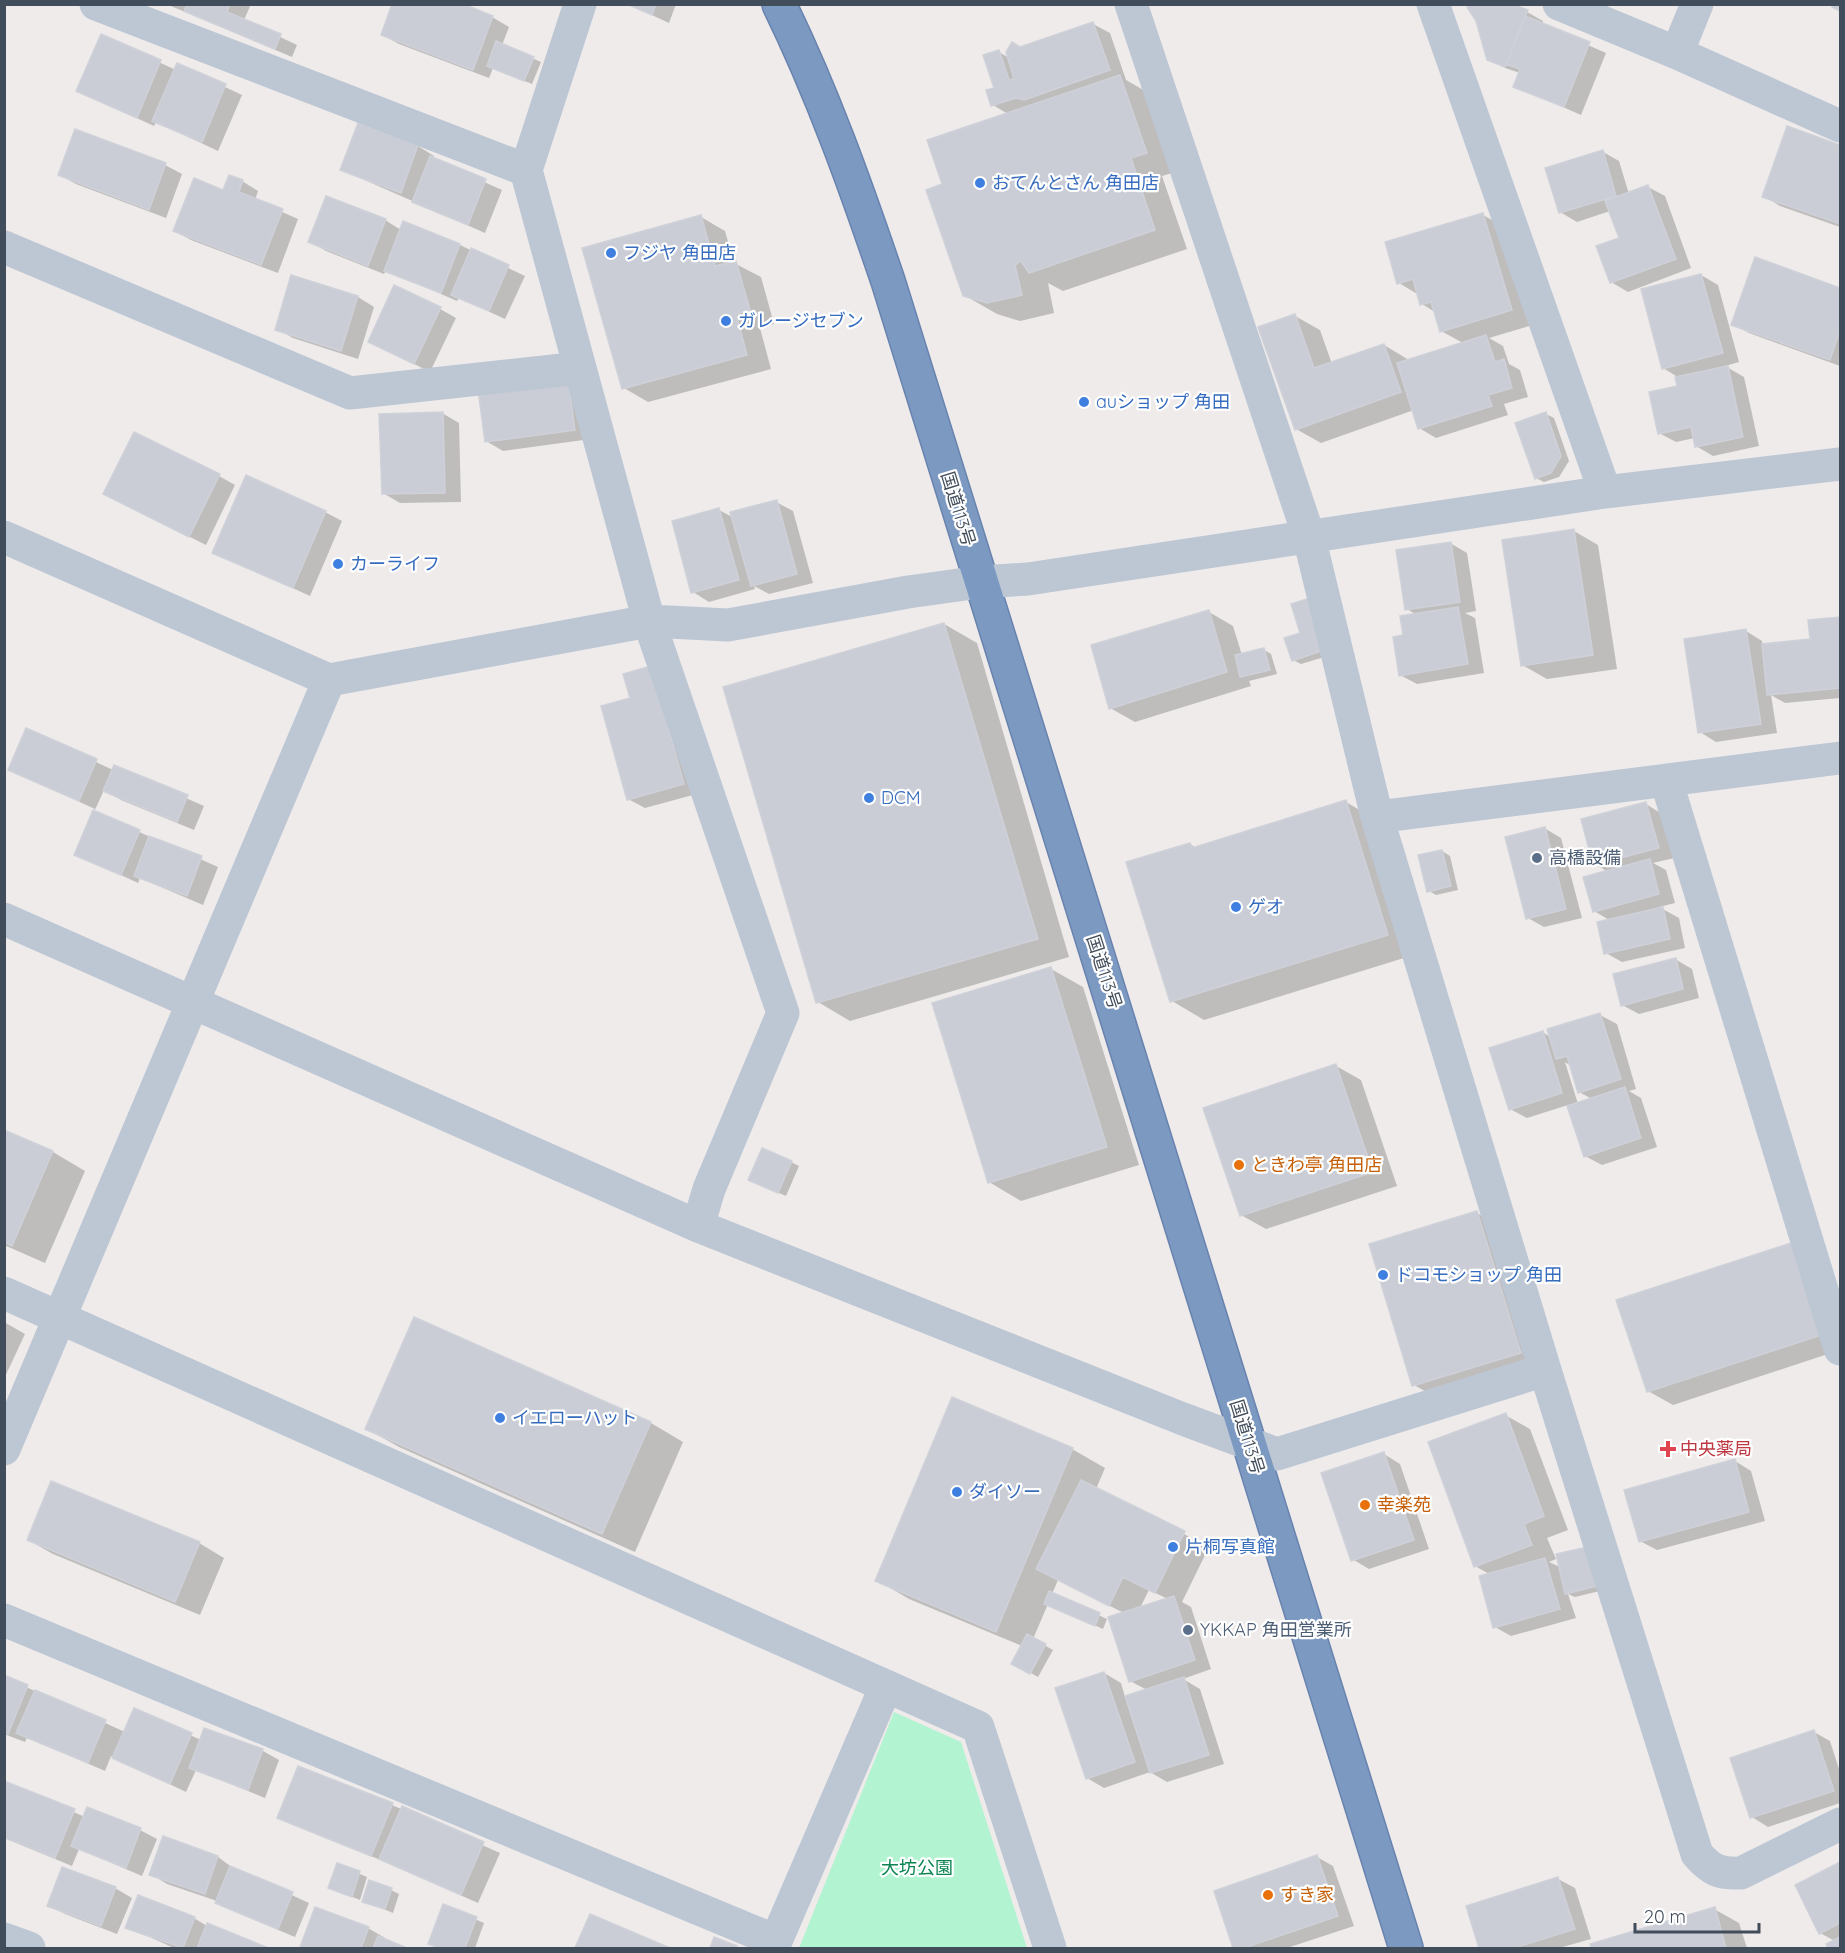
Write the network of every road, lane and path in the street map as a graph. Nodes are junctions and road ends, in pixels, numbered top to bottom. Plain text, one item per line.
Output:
1 (96, 4) edge
2 (580, 4) edge
3 (779, 4) edge
4 (1131, 4) edge
5 (1433, 4) edge
6 (1558, 4) edge
7 (1696, 4) edge
8 (1677, 53) junction
9 (1840, 126) edge
10 (526, 170) junction
11 (4, 246) edge
12 (580, 368) junction
13 (1840, 464) edge
14 (1605, 492) junction
15 (4, 537) edge
16 (1309, 537) junction
17 (980, 582) junction
18 (649, 621) junction
19 (329, 680) junction
20 (1840, 758) edge
21 (1666, 780) junction
22 (1377, 817) junction
23 (4, 919) edge
24 (193, 1002) junction
25 (698, 1226) junction
26 (4, 1293) edge
27 (61, 1317) junction
28 (1840, 1349) edge
29 (1545, 1370) junction
30 (1249, 1444) junction
31 (4, 1449) edge
32 (4, 1620) edge
33 (886, 1686) junction
34 (1840, 1824) edge
35 (4, 1939) edge
36 (774, 1945) edge
37 (29, 1948) edge
38 (1050, 1948) edge
39 (1406, 1948) edge

1 - 10 street
2 - 10 street
3 - 17 highway, 国道113号
4 - 16 street
5 - 14 street
6 - 8 street
7 - 8 street
8 - 9 street
10 - 12 street
11 - 12 street
12 - 18 street
13 - 14 street
14 - 16 street
15 - 19 street
16 - 17 street
16 - 22 street
17 - 18 street
17 - 30 highway, 国道113号
18 - 19 street
18 - 25 street
19 - 24 street
20 - 21 street
21 - 22 street
21 - 28 street
22 - 29 street
23 - 24 street
24 - 25 street
24 - 27 street
25 - 30 street
26 - 27 street
27 - 31 street
27 - 33 street
29 - 30 street
29 - 34 street
30 - 39 highway, 国道113号
32 - 36 street
33 - 36 street
33 - 38 street
35 - 37 street

